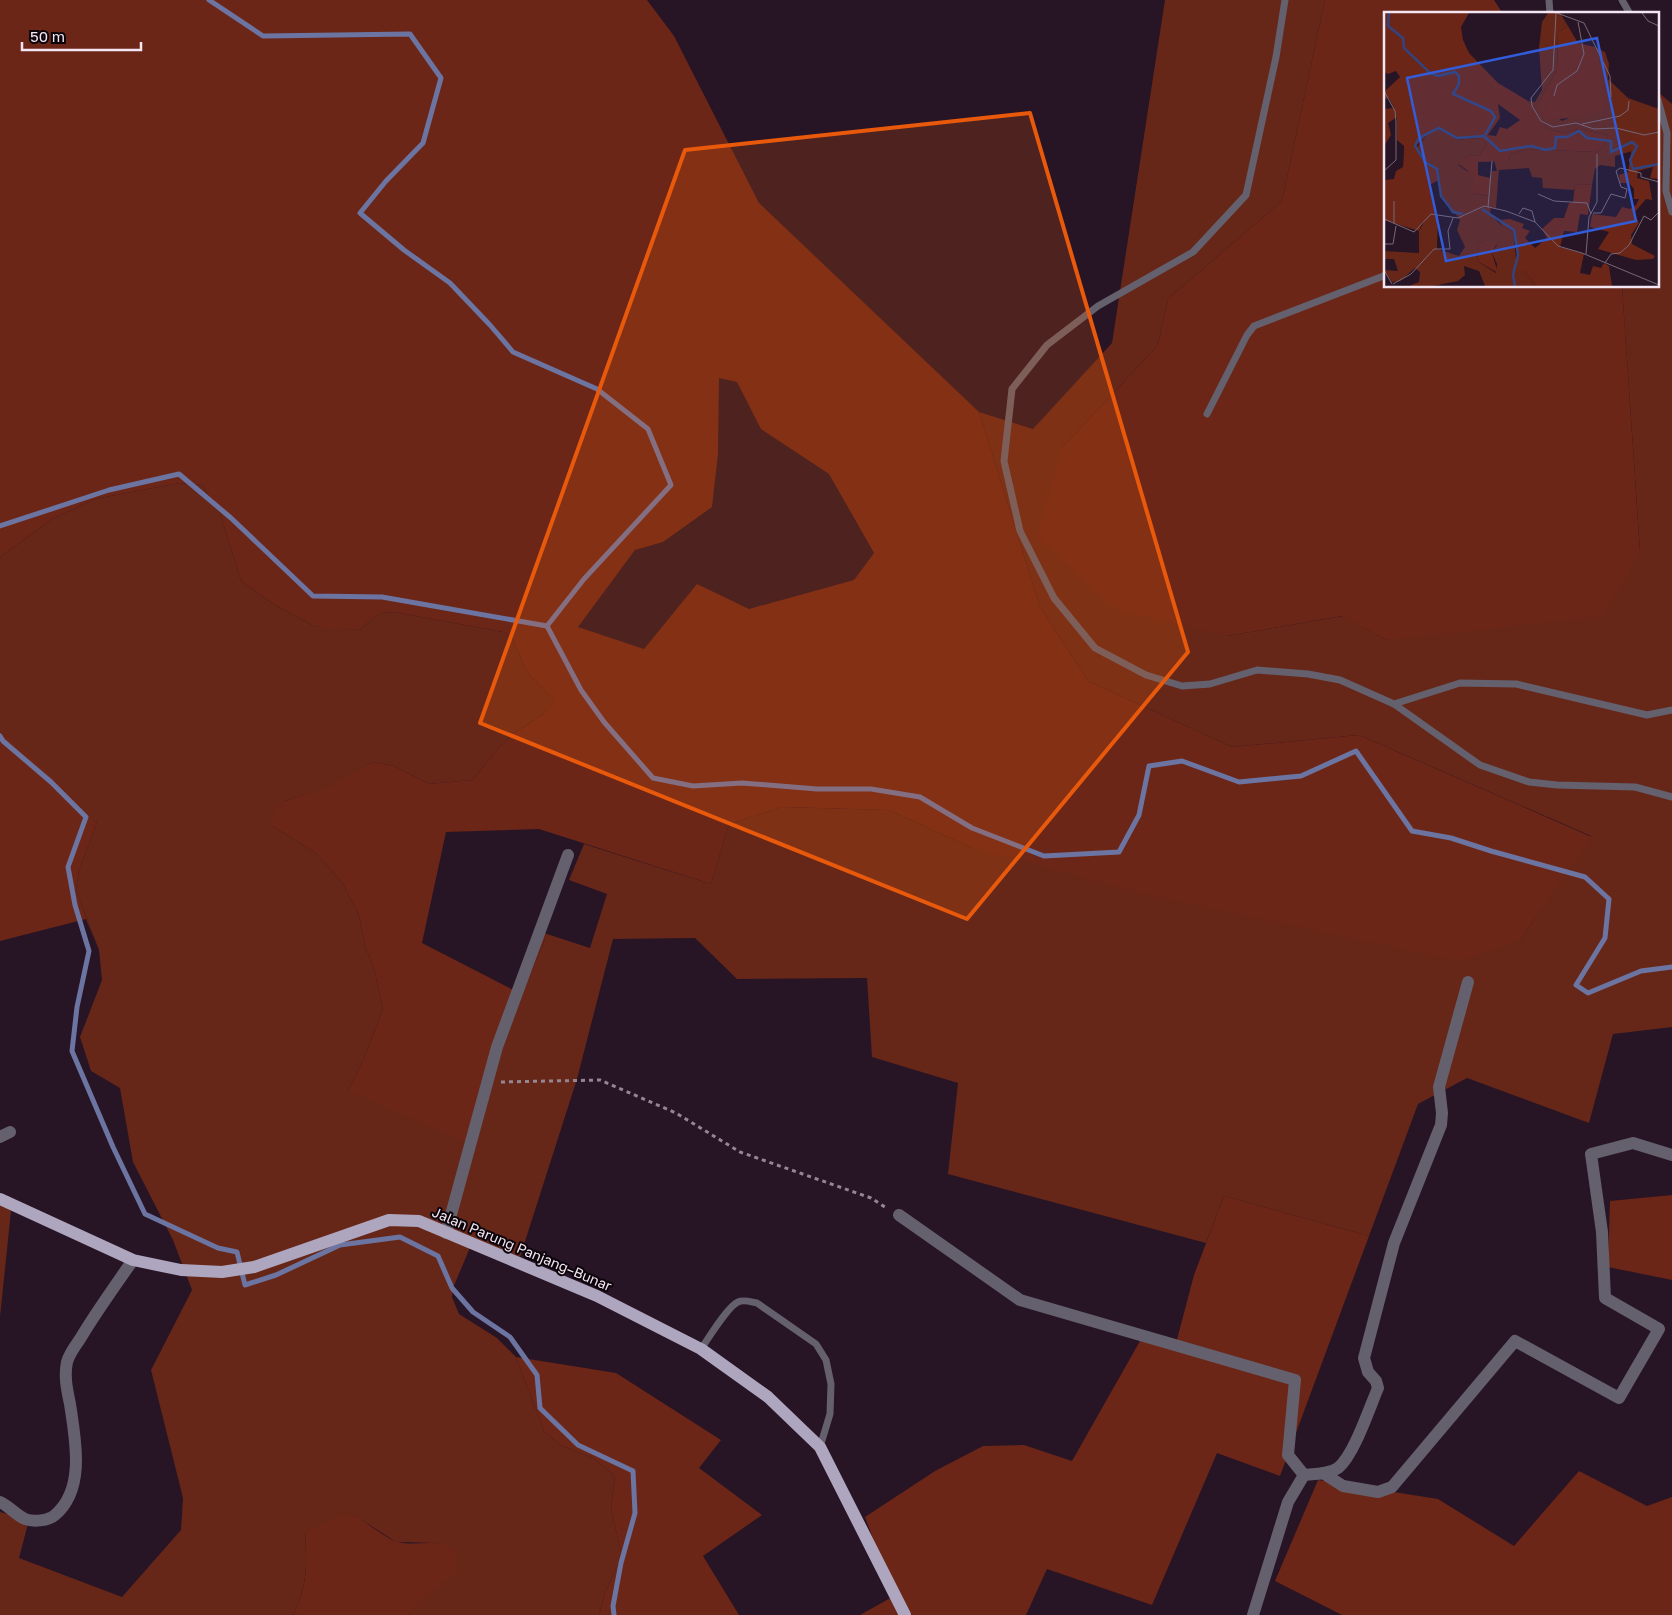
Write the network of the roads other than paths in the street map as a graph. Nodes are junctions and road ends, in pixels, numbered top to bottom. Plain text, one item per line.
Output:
1 (1285, 0) edge
2 (1622, 0) edge
3 (1629, 12) edge
4 (1660, 107) edge
5 (1672, 212) edge
6 (1384, 276) edge
7 (1207, 414) dead end
8 (1394, 704) junction
9 (1672, 710) edge
10 (1672, 797) edge
11 (568, 855) dead end
12 (1468, 982) dead end
13 (1672, 1155) edge
14 (0, 1190) edge
15 (3, 1201) edge
16 (899, 1216) road end
17 (446, 1233) junction
18 (133, 1260) junction
19 (701, 1349) junction
20 (820, 1447) junction
21 (1323, 1474) junction
22 (1304, 1476) junction
23 (0, 1502) edge
24 (906, 1615) edge
25 (1253, 1615) edge

1 - 8 lane
2 - 3 lane
4 - 5 lane
6 - 7 lane
8 - 9 lane
8 - 10 lane
11 - 17 street
12 - 21 street
13 - 21 street
14 - 15 street
15 - 18 main road, Jalan Parung Panjang–Bunar
16 - 22 street
17 - 18 main road, Jalan Parung Panjang–Bunar
17 - 19 main road, Jalan Parung Panjang–Bunar
18 - 23 street
19 - 20 main road, Jalan Parung Panjang–Bunar
19 - 20 lane
20 - 24 main road, Jalan Parung Panjang–Bunar
21 - 22 street
22 - 25 street

